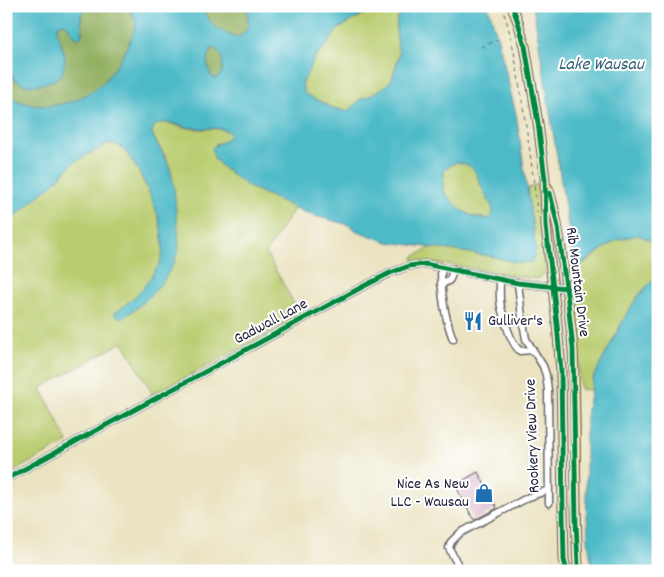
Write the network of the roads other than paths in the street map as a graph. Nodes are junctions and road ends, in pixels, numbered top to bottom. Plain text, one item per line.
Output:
1 (512, 6) edge
2 (545, 179) junction
3 (441, 267) junction
4 (453, 270) junction
5 (500, 279) junction
6 (518, 283) junction
7 (441, 284) junction
8 (553, 287) junction
9 (566, 288) junction
10 (453, 339) dead end
11 (532, 350) junction
12 (6, 479) edge
13 (548, 490) junction
14 (548, 503) dead end
15 (462, 571) edge
16 (567, 571) edge
17 (580, 571) edge

1 - 2 main road, Rib Mountain Drive
2 - 8 main road, Rib Mountain Drive
2 - 9 main road, Rib Mountain Drive
3 - 4 street, Gadwall Lane
3 - 7 street
3 - 12 street, Gadwall Lane
4 - 5 street, Gadwall Lane
4 - 7 street
5 - 6 street, Gadwall Lane
5 - 11 street
6 - 8 street, Gadwall Lane
6 - 11 street, Rookery View Drive
7 - 10 street
8 - 9 street, Gadwall Lane
8 - 16 main road, Rib Mountain Drive
9 - 17 main road, Rib Mountain Drive
11 - 13 street, Rookery View Drive
13 - 14 street, Rookery View Drive
13 - 15 street

